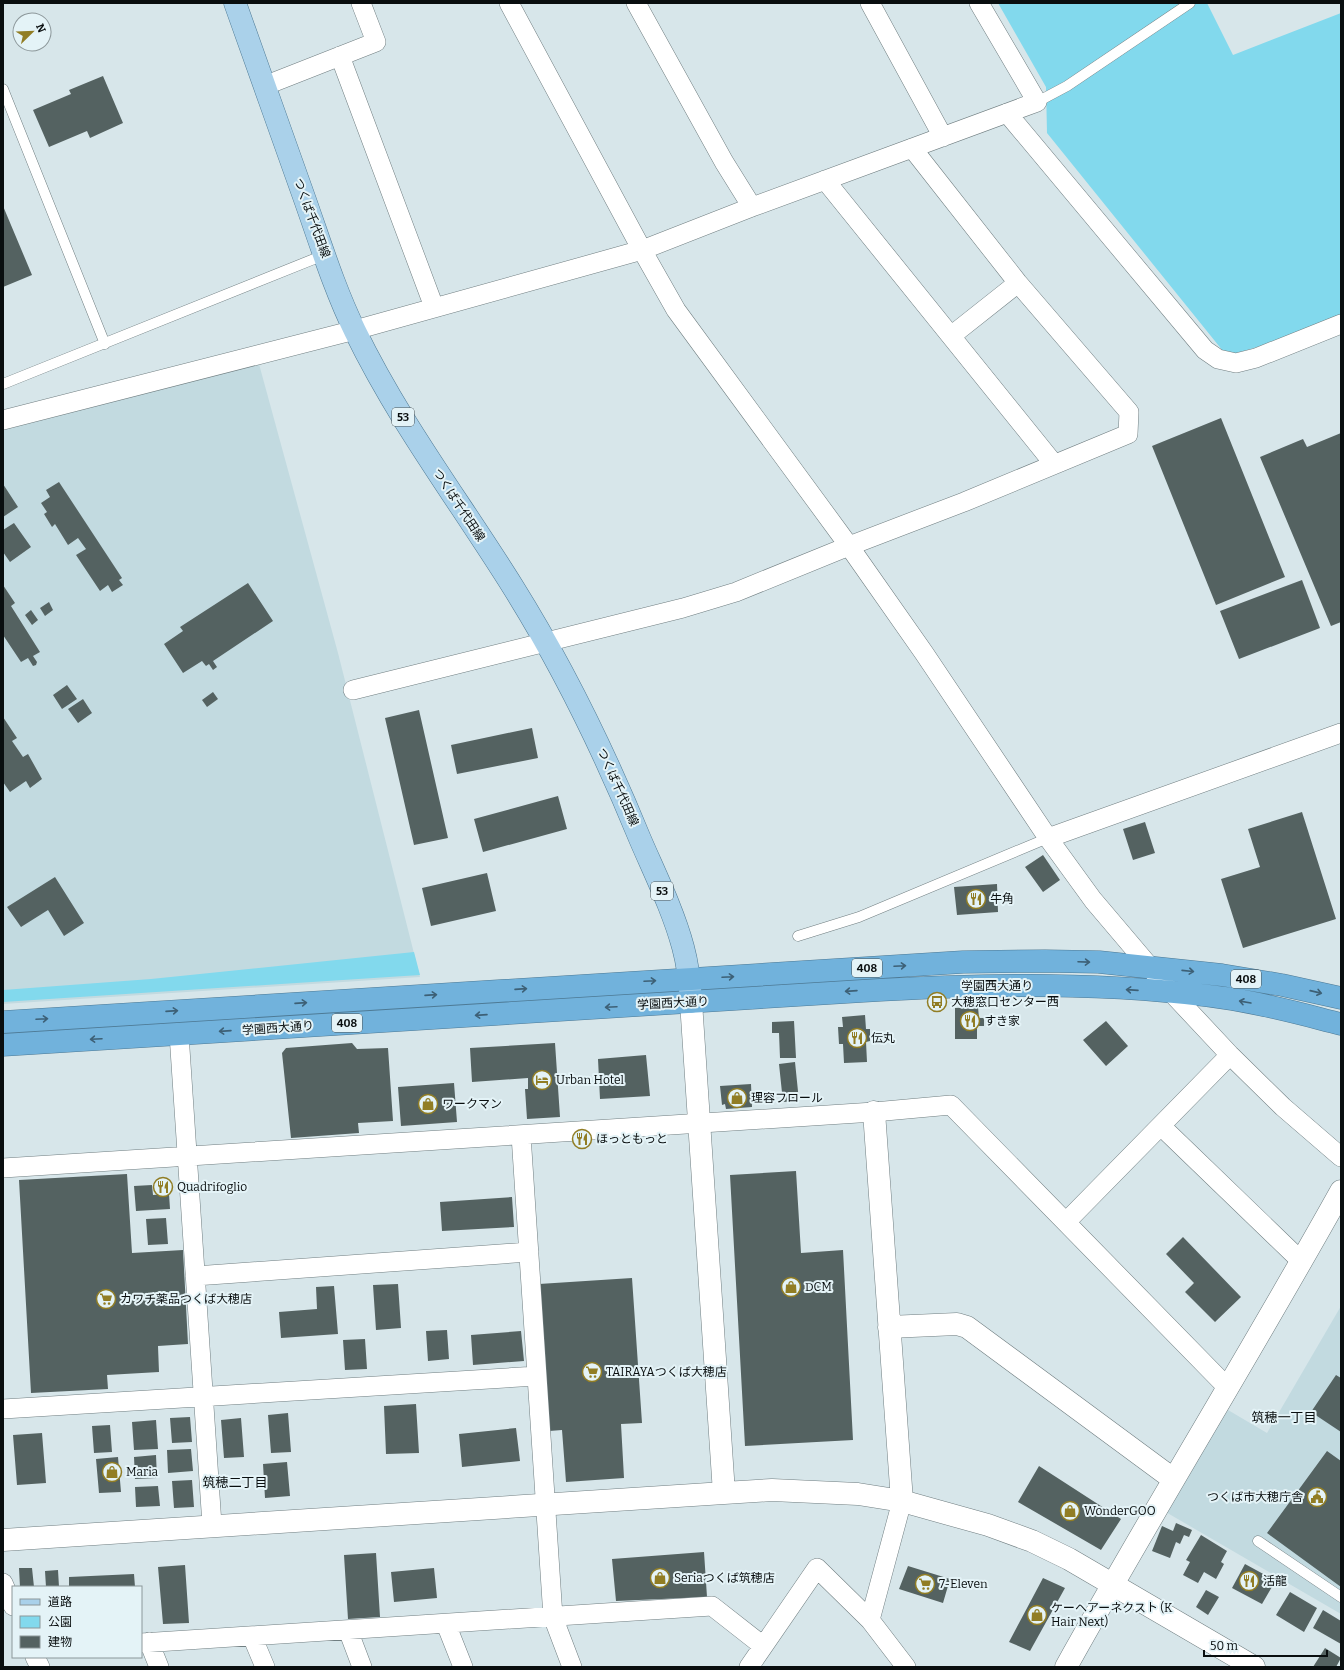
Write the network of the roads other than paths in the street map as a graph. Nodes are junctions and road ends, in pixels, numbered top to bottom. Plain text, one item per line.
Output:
1 (235, 3) edge
2 (361, 3) edge
3 (509, 3) edge
4 (636, 3) edge
5 (870, 3) edge
6 (979, 3) edge
7 (1190, 3) edge
8 (340, 56) junction
9 (264, 86) junction
10 (3, 89) edge
11 (1037, 102) junction
12 (1007, 113) junction
13 (943, 137) junction
14 (912, 148) junction
15 (825, 180) junction
16 (752, 207) junction
17 (642, 250) junction
18 (324, 255) junction
19 (1018, 283) junction
20 (434, 307) junction
21 (1341, 324) edge
22 (355, 330) junction
23 (951, 336) junction
24 (105, 344) junction
25 (3, 384) edge
26 (3, 420) edge
27 (1054, 464) junction
28 (849, 546) junction
29 (546, 642) junction
30 (353, 690) dead end
31 (1341, 733) edge
32 (1048, 838) junction
33 (798, 936) dead end
34 (1149, 968) junction
35 (689, 979) junction
36 (1171, 992) junction
37 (1341, 998) edge
38 (691, 1002) junction
39 (3, 1022) edge
40 (1341, 1024) edge
41 (178, 1034) junction
42 (3, 1045) edge
43 (1230, 1055) junction
44 (874, 1112) junction
45 (699, 1123) junction
46 (1161, 1126) junction
47 (521, 1135) junction
48 (187, 1156) junction
49 (1341, 1157) edge
50 (3, 1168) edge
51 (1341, 1191) edge
52 (1066, 1222) junction
53 (529, 1252) junction
54 (1302, 1262) junction
55 (195, 1276) junction
56 (889, 1327) junction
57 (537, 1376) junction
58 (1227, 1387) junction
59 (203, 1396) junction
60 (3, 1409) edge
61 (1173, 1479) junction
62 (724, 1493) junction
63 (902, 1501) junction
64 (545, 1504) junction
65 (212, 1526) junction
66 (3, 1540) edge
67 (1258, 1541) dead end
68 (3, 1583) edge
69 (1112, 1585) junction
70 (1341, 1597) edge
71 (12, 1604) edge
72 (552, 1617) junction
73 (870, 1620) junction
74 (446, 1624) junction
75 (348, 1630) junction
76 (252, 1636) junction
77 (145, 1642) edge
78 (763, 1646) junction
79 (36, 1658) edge
80 (40, 1667) edge
81 (159, 1667) edge
82 (265, 1667) edge
83 (362, 1667) edge
84 (463, 1667) edge
85 (572, 1667) edge
86 (749, 1667) edge
87 (906, 1667) edge
88 (1066, 1667) edge
89 (1254, 1667) edge

1 - 9 main road, つくば千代田線 / 53
2 - 8 street
3 - 17 street
4 - 16 street
5 - 13 street
6 - 11 street
7 - 11 lane
8 - 9 street
8 - 20 street
9 - 18 main road, つくば千代田線 / 53
10 - 24 lane
11 - 12 street
12 - 13 street
12 - 21 street
13 - 14 street
14 - 15 street
14 - 19 street
15 - 16 street
15 - 23 street
16 - 17 street
17 - 20 street
17 - 28 street
18 - 22 main road, つくば千代田線 / 53
18 - 24 lane
19 - 23 street
19 - 27 street
20 - 22 street
22 - 26 street
22 - 29 main road, つくば千代田線 / 53
23 - 27 street
24 - 25 lane
27 - 28 street
28 - 29 street
28 - 32 street
29 - 30 street
29 - 35 main road, つくば千代田線 / 53
31 - 32 street
32 - 33 lane
32 - 34 street
35 -> 34 highway, 学園西大通り / 408
34 - 36 street
34 -> 37 highway, 学園西大通り / 408
35 - 38 main road, つくば千代田線 / 53
39 -> 35 highway, 学園西大通り / 408
36 -> 38 highway, 学園西大通り / 408
40 -> 36 highway, 学園西大通り / 408
36 - 43 street
38 -> 41 highway, 学園西大通り / 408
38 - 45 street
41 -> 42 highway, 学園西大通り / 408
41 - 48 street
43 - 46 street
43 - 49 street
44 - 45 street
44 - 52 street
44 - 56 street
45 - 47 street
45 - 62 street
46 - 52 street
46 - 54 street
47 - 48 street
47 - 53 street
48 - 50 street
48 - 55 street
51 - 54 street
52 - 58 street
53 - 55 street
53 - 57 street
54 - 58 street
55 - 59 street
56 - 61 street
56 - 63 street
57 - 59 street
57 - 64 street
58 - 61 street
59 - 60 street
59 - 65 street
61 - 69 street
62 - 63 street
62 - 64 street
63 - 69 street
63 - 73 street
64 - 65 street
64 - 72 street
65 - 66 street
67 - 70 lane
68 - 71 street
69 - 88 street
69 - 89 street
72 - 74 street
72 - 78 street
72 - 85 street
73 - 78 street
73 - 87 street
74 - 75 street
74 - 84 street
75 - 76 street
75 - 83 street
76 - 77 street
76 - 82 street
77 - 81 street
78 - 86 street
79 - 80 street

